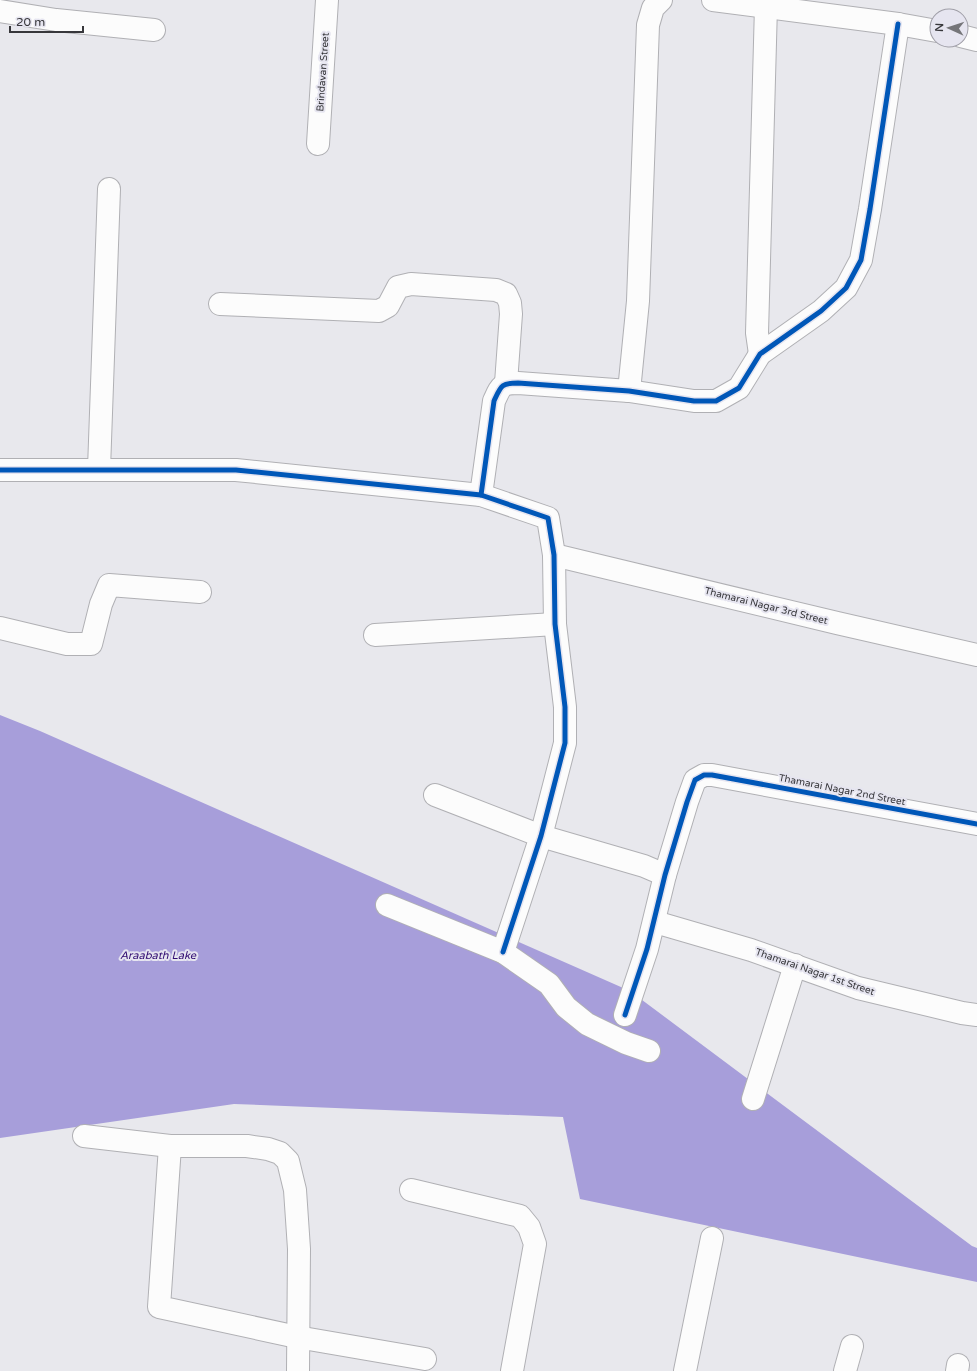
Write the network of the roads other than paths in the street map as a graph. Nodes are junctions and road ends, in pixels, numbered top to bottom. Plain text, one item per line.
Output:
1 (327, 0) edge
2 (661, 0) edge
3 (713, 0) edge
4 (766, 6) junction
5 (0, 11) edge
6 (898, 24) junction
7 (154, 30) dead end
8 (929, 30) edge
9 (318, 144) dead end
10 (109, 189) dead end
11 (220, 304) dead end
12 (760, 354) junction
13 (506, 383) junction
14 (629, 391) junction
15 (99, 469) junction
16 (0, 470) edge
17 (481, 495) junction
18 (554, 555) junction
19 (200, 592) dead end
20 (555, 624) junction
21 (0, 628) edge
22 (375, 635) dead end
23 (977, 655) edge
24 (435, 795) dead end
25 (977, 824) edge
26 (541, 836) junction
27 (665, 876) junction
28 (387, 906) dead end
29 (655, 922) junction
30 (503, 952) junction
31 (795, 966) junction
32 (625, 1015) dead end
33 (977, 1015) edge
34 (650, 1051) dead end
35 (753, 1099) dead end
36 (84, 1136) dead end
37 (170, 1146) junction
38 (411, 1190) dead end
39 (712, 1238) dead end
40 (297, 1337) junction
41 (852, 1346) dead end
42 (425, 1359) dead end
43 (298, 1371) edge
44 (512, 1371) edge
45 (685, 1371) edge
46 (846, 1371) edge

1 - 9 street, Brindavan Street
2 - 14 street
3 - 4 street
4 - 6 street
4 - 12 street
5 - 7 street
6 - 8 street
6 - 12 street
10 - 15 street
11 - 13 street
12 - 14 street
13 - 14 street
13 - 17 street
15 - 16 street
15 - 17 street
17 - 18 street
18 - 20 street
18 - 23 street, Thamarai Nagar 3rd Street
19 - 21 street
20 - 22 street
20 - 26 street
24 - 26 street
25 - 27 street, Thamarai Nagar 2nd Street
26 - 27 street
26 - 30 street
27 - 29 street
28 - 30 street
29 - 31 street, Thamarai Nagar 1st Street
29 - 32 street
30 - 34 street
31 - 33 street, Thamarai Nagar 1st Street
31 - 35 street
36 - 37 street
37 - 40 street
37 - 40 street
38 - 44 street
39 - 45 street
40 - 42 street
40 - 43 street
41 - 46 street

